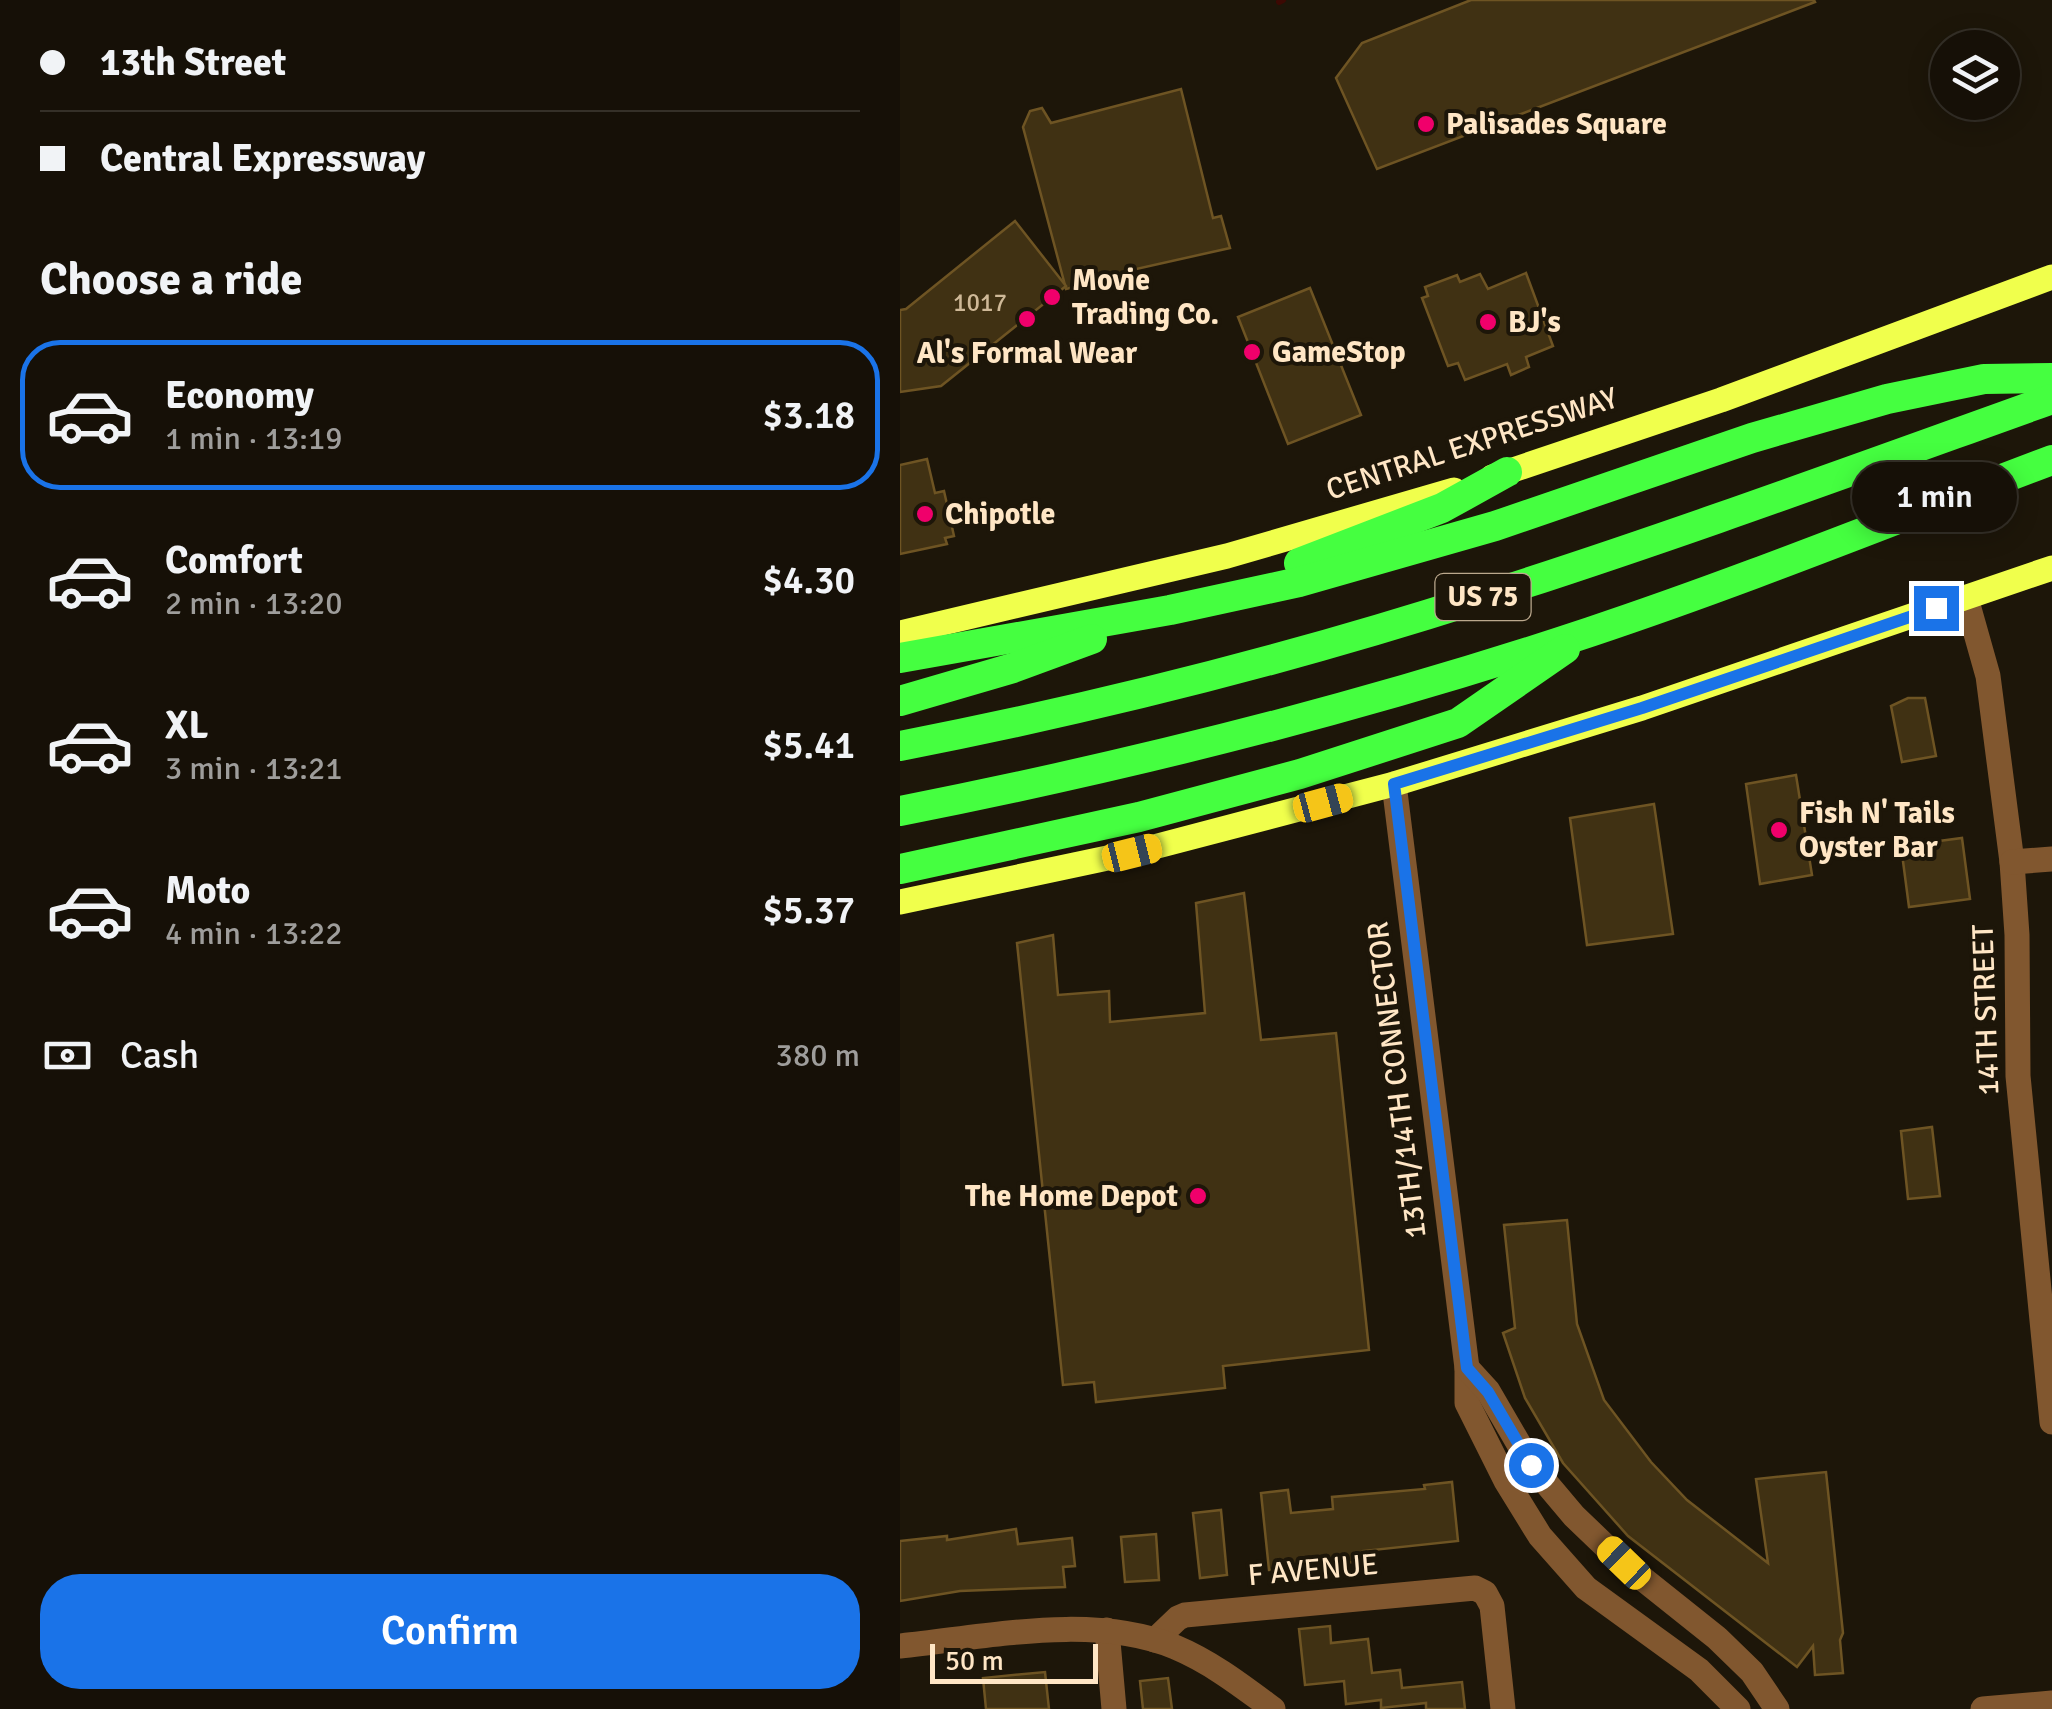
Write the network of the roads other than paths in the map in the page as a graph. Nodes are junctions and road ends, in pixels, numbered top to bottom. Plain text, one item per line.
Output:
1 (2052, 277) edge
2 (2052, 378) edge
3 (2052, 399) edge
4 (2052, 460) edge
5 (1507, 472) junction
6 (2052, 568) edge
7 (1966, 598) junction
8 (900, 633) edge
9 (1588, 633) junction
10 (900, 658) edge
11 (900, 701) edge
12 (900, 746) edge
13 (1394, 784) junction
14 (900, 810) edge
15 (2052, 859) edge
16 (2012, 862) junction
17 (900, 870) edge
18 (900, 902) edge
19 (2043, 1230) edge
20 (1467, 1368) junction
21 (2052, 1422) edge
22 (1108, 1630) junction
23 (1155, 1640) junction
24 (900, 1646) edge
25 (2052, 1702) edge
26 (1114, 1709) edge
27 (1274, 1709) edge
28 (1502, 1709) edge
29 (1738, 1709) edge
30 (1777, 1709) edge
31 (1984, 1709) edge

1 - 5 main road, CENTRAL EXPRESSWAY
2 - 10 highway
3 - 12 highway, US 75
4 - 9 highway, US 75
5 - 8 main road, CENTRAL EXPRESSWAY
5 - 11 highway
6 - 7 main road
7 - 13 main road
7 - 16 street, 14TH STREET
9 - 14 highway, US 75
9 - 17 highway
13 - 18 main road
13 - 20 street, 13TH/14TH CONNECTOR
15 - 16 street
16 - 19 street, 14TH STREET
19 - 21 street, 14TH STREET
20 - 29 street, 13TH/14TH CONNECTOR
20 - 30 street
22 - 23 street
22 - 24 street
22 - 26 street
23 - 27 street
23 - 28 street, F AVENUE
25 - 31 street

